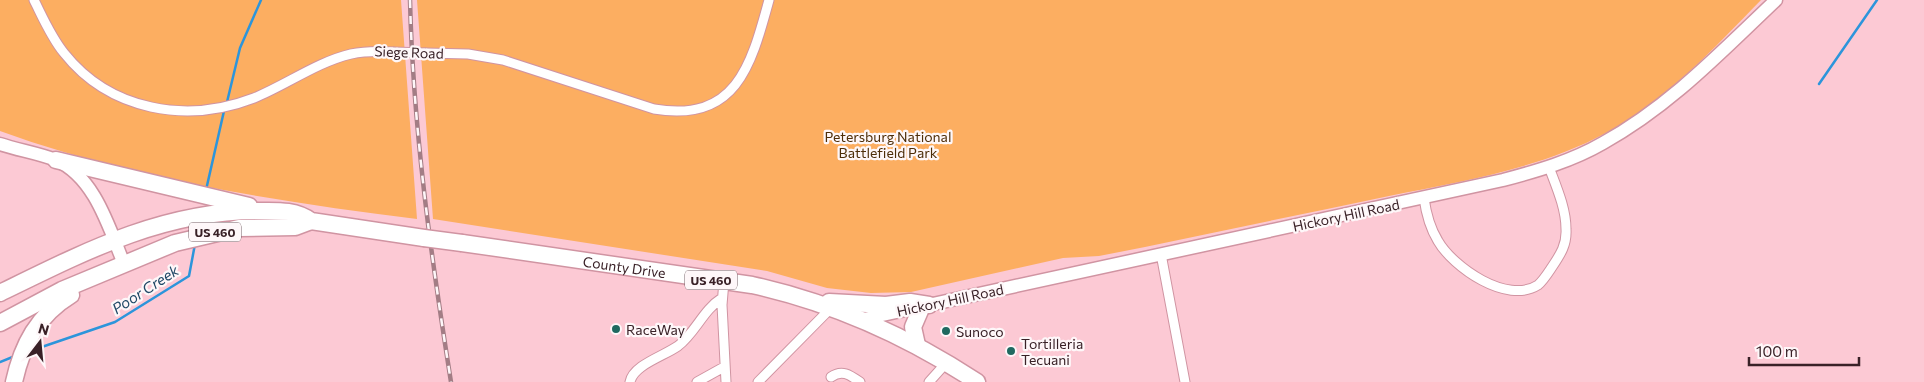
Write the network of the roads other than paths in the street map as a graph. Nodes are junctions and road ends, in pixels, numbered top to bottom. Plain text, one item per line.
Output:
1 (34, 0) edge
2 (769, 0) edge
3 (1776, 0) edge
4 (0, 144) edge
5 (56, 160) junction
6 (1549, 167) junction
7 (1424, 198) junction
8 (265, 211) junction
9 (311, 221) junction
10 (114, 240) junction
11 (1160, 254) junction
12 (117, 267) junction
13 (724, 282) junction
14 (0, 293) edge
15 (722, 298) junction
16 (810, 301) junction
17 (925, 306) junction
18 (831, 308) junction
19 (864, 319) junction
20 (0, 323) edge
21 (917, 345) junction
22 (947, 362) junction
23 (724, 367) junction
24 (831, 378) dead end
25 (14, 382) edge
26 (630, 382) edge
27 (697, 382) edge
28 (726, 382) edge
29 (758, 382) edge
30 (860, 382) edge
31 (929, 382) edge
32 (977, 382) edge
33 (1185, 382) edge

1 - 2 street, Siege Road, bridge
3 - 6 street, Hickory Hill Road
4 - 5 street
5 - 8 highway
5 - 10 street
6 - 7 street, Hickory Hill Road
6 - 7 street
7 - 11 street, Hickory Hill Road
8 - 9 highway, County Drive / US 460
8 - 10 highway, County Drive / US 460
9 - 12 highway, County Drive / US 460
9 - 13 highway, County Drive / US 460, bridge
10 - 12 street
10 - 14 highway, US 460
11 - 17 street, Hickory Hill Road
11 - 33 street
12 - 20 highway, US 460
12 - 25 highway
13 - 15 street
13 - 16 highway, County Drive / US 460
15 - 23 street
15 - 26 street
16 - 17 highway
16 - 18 highway, County Drive / US 460
17 - 19 street, Hickory Hill Road
17 - 21 highway
18 - 19 highway, County Drive / US 460
18 - 29 street
19 - 21 highway, County Drive / US 460
21 - 22 highway, County Drive / US 460
22 - 31 street
22 - 32 highway, County Drive / US 460
23 - 27 street
23 - 28 street
24 - 30 street

